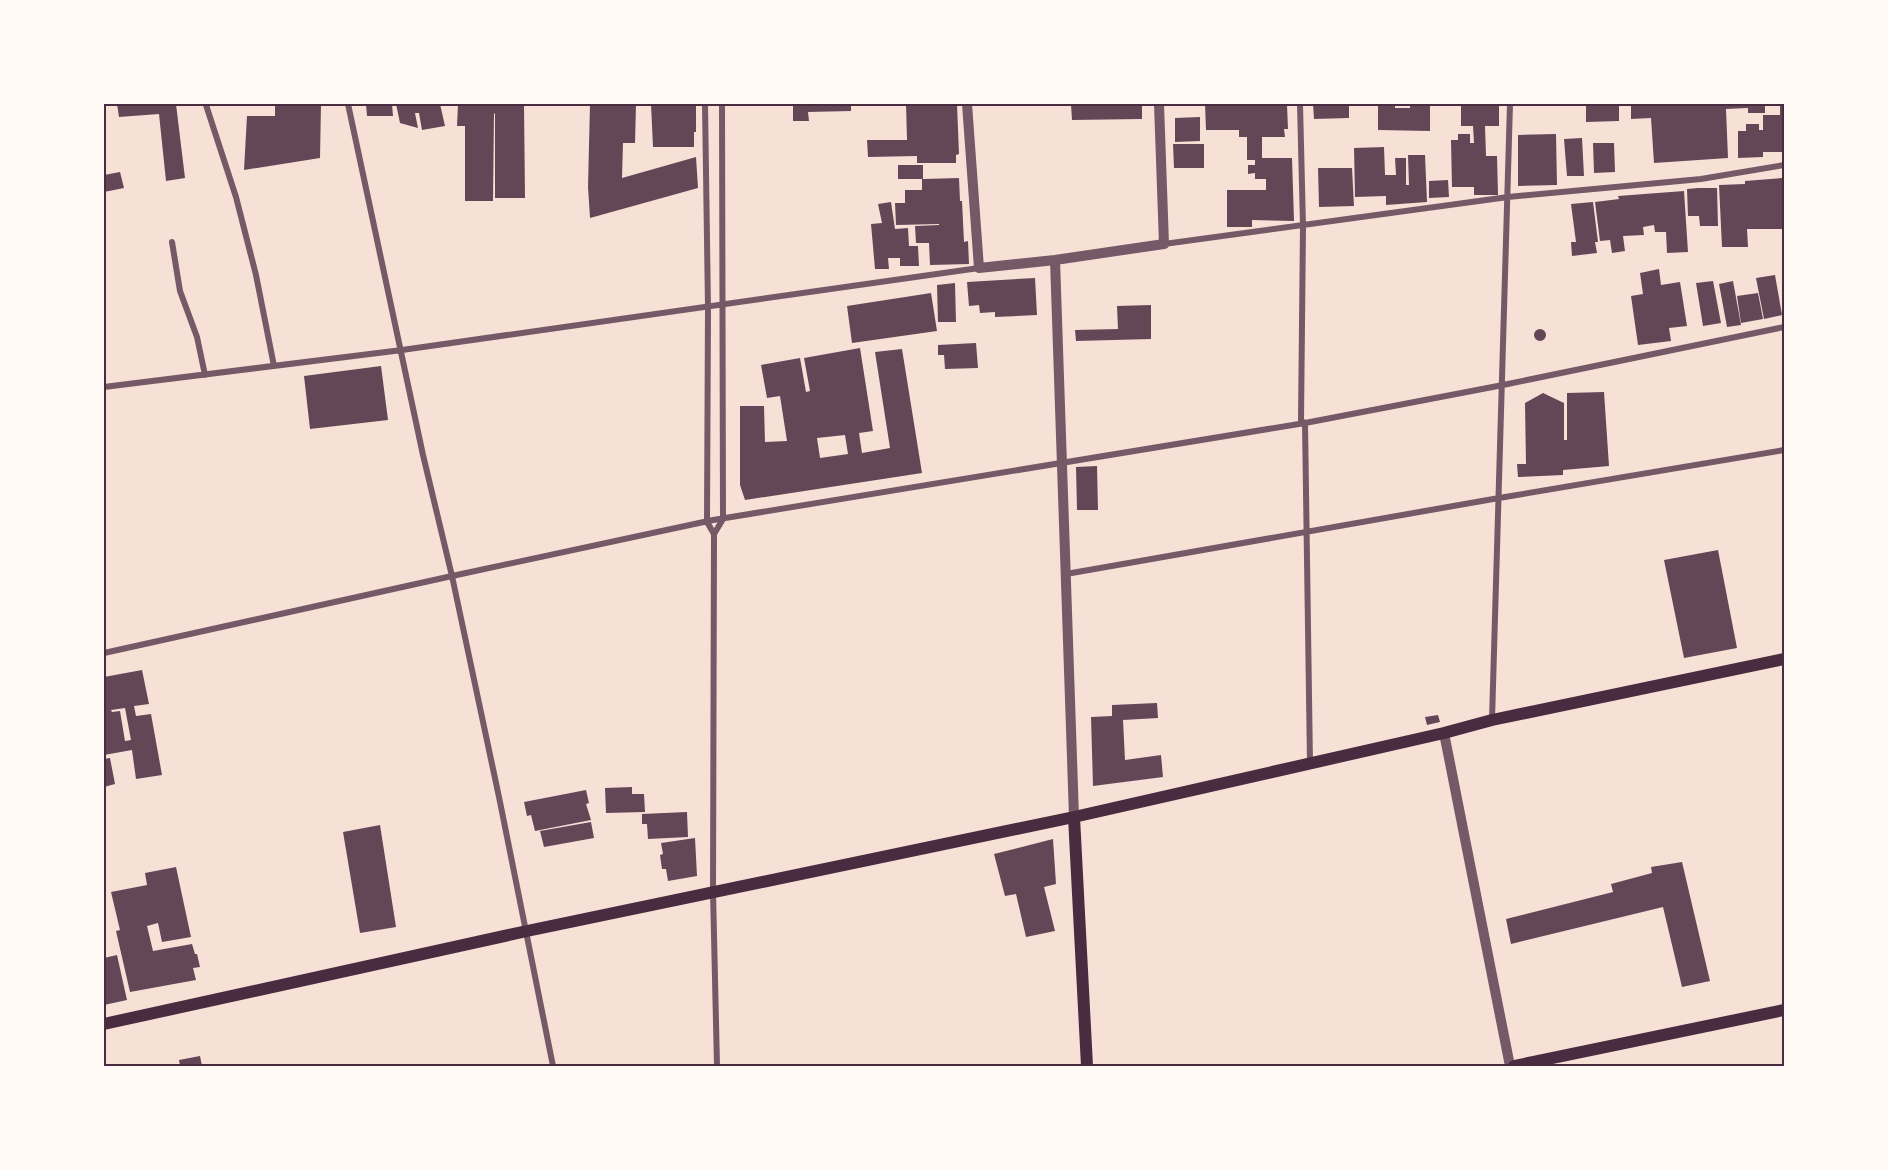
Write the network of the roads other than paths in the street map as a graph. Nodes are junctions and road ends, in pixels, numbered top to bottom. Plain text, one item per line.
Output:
1 (348, 104) edge
2 (705, 104) edge
3 (722, 104) edge
4 (967, 104) edge
5 (1159, 104) edge
6 (1300, 104) edge
7 (1510, 104) edge
8 (206, 105) edge
9 (1785, 165) edge
10 (1508, 197) junction
11 (1303, 226) junction
12 (172, 242) dead end
13 (1164, 244) junction
14 (1055, 260) junction
15 (980, 268) junction
16 (723, 306) junction
17 (708, 308) junction
18 (1785, 327) edge
19 (402, 350) junction
20 (274, 366) junction
21 (205, 375) junction
22 (1503, 385) junction
23 (104, 387) edge
24 (1305, 423) junction
25 (1785, 450) edge
26 (1063, 462) junction
27 (1499, 498) junction
28 (723, 519) junction
29 (707, 522) junction
30 (1307, 531) junction
31 (714, 534) junction
32 (1066, 574) junction
33 (452, 576) junction
34 (104, 653) edge
35 (1785, 659) edge
36 (1492, 720) junction
37 (1444, 733) junction
38 (1310, 763) junction
39 (1074, 817) junction
40 (712, 891) junction
41 (527, 931) junction
42 (1785, 1010) edge
43 (104, 1024) edge
44 (553, 1066) edge
45 (717, 1066) edge
46 (1088, 1066) edge
47 (1512, 1066) edge

1 - 19 street
2 - 17 street
3 - 16 street
4 - 15 street
5 - 13 street
6 - 11 street
7 - 10 street
8 - 20 street
9 - 10 street
10 - 11 street
10 - 22 street
11 - 13 street
11 - 24 street
12 - 21 street
13 - 14 street
14 - 15 street
14 - 26 street
15 - 16 street
16 - 17 street
16 - 28 street
17 - 19 street
17 - 29 street
18 - 22 street
19 - 20 street
19 - 33 street
20 - 21 street
21 - 23 street
22 - 24 street
22 - 27 street
24 - 26 street
24 - 30 street
25 - 27 street
26 - 28 street
26 - 32 street
27 - 30 street
27 - 36 street
28 - 29 street
28 - 31 street
29 - 31 street
29 - 33 street
30 - 32 street
30 - 38 street
31 - 40 street
32 - 39 street
33 - 34 street
33 - 41 street
35 - 36 main road
36 - 37 main road
37 - 38 main road
37 - 47 street
38 - 39 main road
39 - 40 main road
39 - 46 main road
40 - 41 main road
40 - 45 street
41 - 43 main road
41 - 44 street
42 - 47 main road

